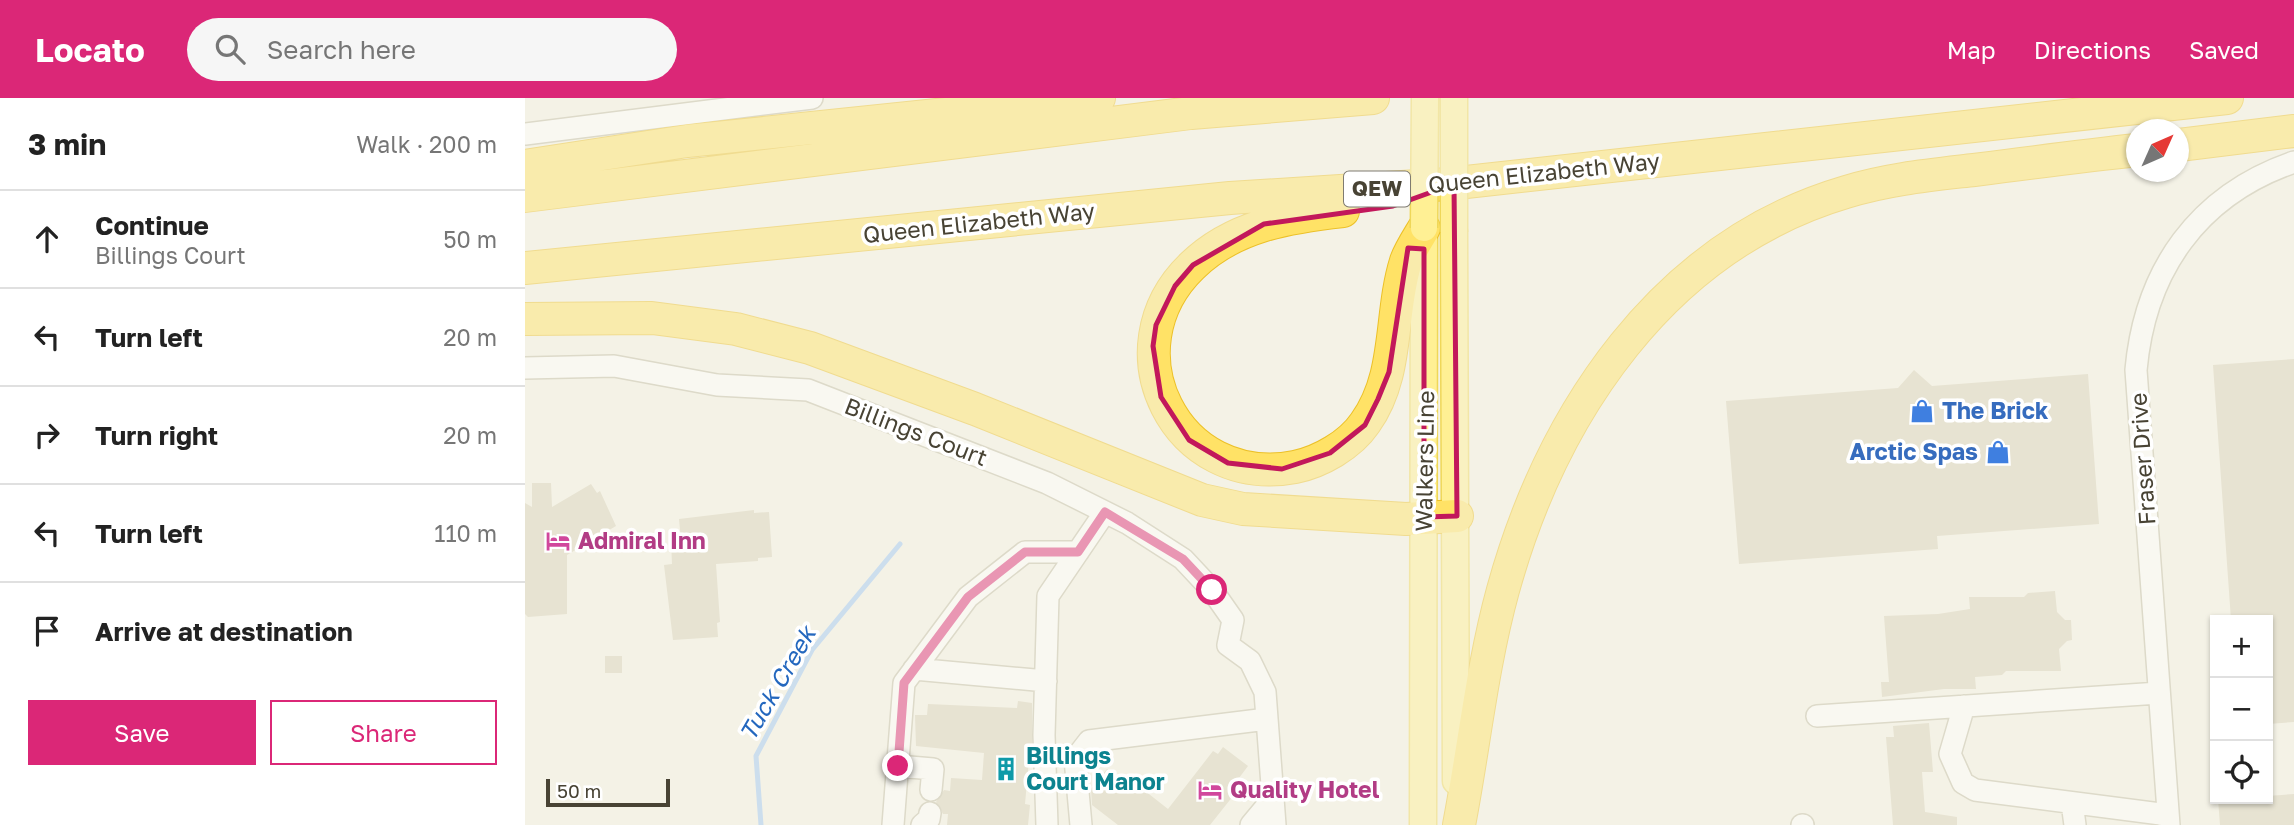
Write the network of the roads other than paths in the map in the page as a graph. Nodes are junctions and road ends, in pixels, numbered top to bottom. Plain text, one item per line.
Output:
1 (812, 98) edge
2 (1099, 98) edge
3 (1348, 98) edge
4 (1373, 98) edge
5 (1425, 98) edge
6 (1454, 98) edge
7 (1466, 98) edge
8 (2227, 98) edge
9 (764, 100) edge
10 (1191, 113) junction
11 (2294, 131) edge
12 (525, 134) edge
13 (2189, 144) edge
14 (2126, 151) edge
15 (2294, 162) edge
16 (525, 166) edge
17 (1451, 174) junction
18 (525, 196) edge
19 (1439, 230) junction
20 (525, 268) edge
21 (525, 318) edge
22 (525, 368) edge
23 (1105, 512) junction
24 (1457, 516) junction
25 (1424, 517) junction
26 (1078, 552) junction
27 (914, 669) junction
28 (1046, 681) junction
29 (2159, 693) junction
30 (1964, 706) junction
31 (1817, 716) dead end
32 (1267, 719) junction
33 (898, 766) junction
34 (932, 790) dead end
35 (1271, 801) junction
36 (2072, 803) junction
37 (2168, 820) edge
38 (897, 825) edge
39 (1047, 825) edge
40 (1081, 825) edge
41 (1251, 825) edge
42 (1275, 825) edge
43 (1423, 825) edge
44 (1458, 825) edge
45 (2075, 825) edge

1 - 9 street
2 - 16 highway
3 - 10 highway
4 - 10 highway
5 - 19 main road, Walkers Line, bridge
6 - 17 main road, Walkers Line, bridge
7 - 17 highway, bridge
8 - 17 highway, Queen Elizabeth Way / QEW
9 - 12 street
10 - 18 highway
11 - 13 highway
14 - 44 highway
15 - 29 street, Fraser Drive
17 - 19 main road, Walkers Line, bridge
17 - 19 highway
17 - 20 highway, Queen Elizabeth Way / QEW
19 - 24 main road, Walkers Line
19 - 25 main road, Walkers Line
21 - 25 highway
22 - 23 street, Billings Court
23 - 26 street
23 - 32 street, Billings Court
24 - 25 highway
24 - 44 main road, Walkers Line
25 - 43 main road, Walkers Line
26 - 27 street
26 - 28 street
27 - 28 street
27 - 33 street
28 - 39 street
29 - 30 street
29 - 37 street, Fraser Drive
30 - 31 street
30 - 36 street
32 - 35 street
32 - 40 street
33 - 34 street
33 - 38 street
35 - 41 street
35 - 42 street
36 - 37 street
36 - 45 street

